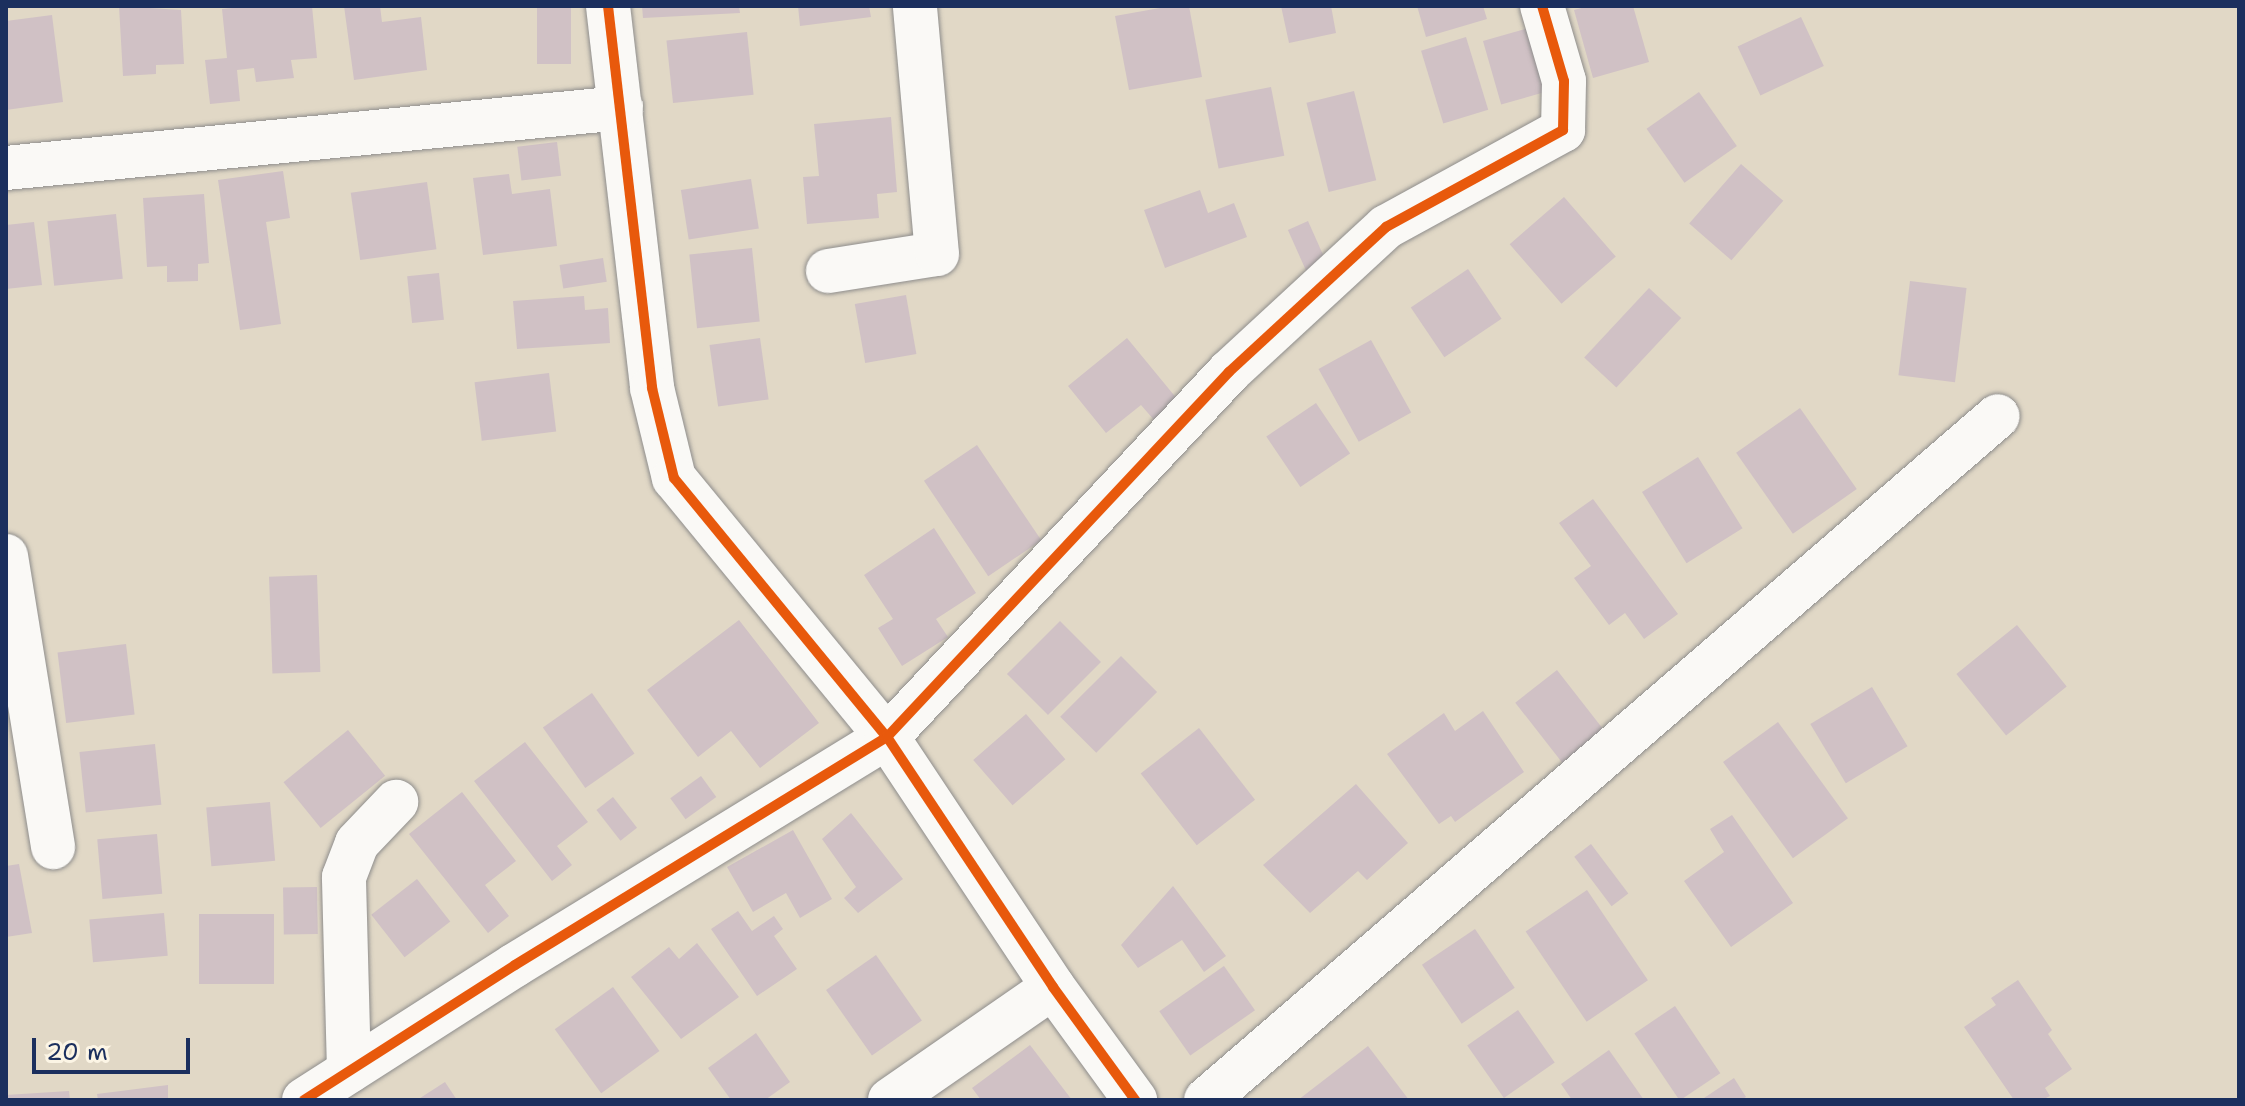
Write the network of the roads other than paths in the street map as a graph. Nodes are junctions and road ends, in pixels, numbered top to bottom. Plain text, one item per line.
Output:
1 (608, 6) edge
2 (915, 6) edge
3 (1542, 6) edge
4 (621, 108) junction
5 (6, 168) edge
6 (828, 271) dead end
7 (1998, 416) dead end
8 (6, 556) edge
9 (887, 737) junction
10 (396, 802) dead end
11 (53, 847) dead end
12 (1053, 987) junction
13 (349, 1071) junction
14 (304, 1100) edge
15 (890, 1100) edge
16 (1135, 1100) edge
17 (1206, 1100) edge

1 - 4 street
2 - 6 street
3 - 9 street
4 - 5 street
4 - 9 street
7 - 17 street
8 - 11 street
9 - 12 street
9 - 13 street
10 - 13 street
12 - 15 street
12 - 16 street
13 - 14 street

